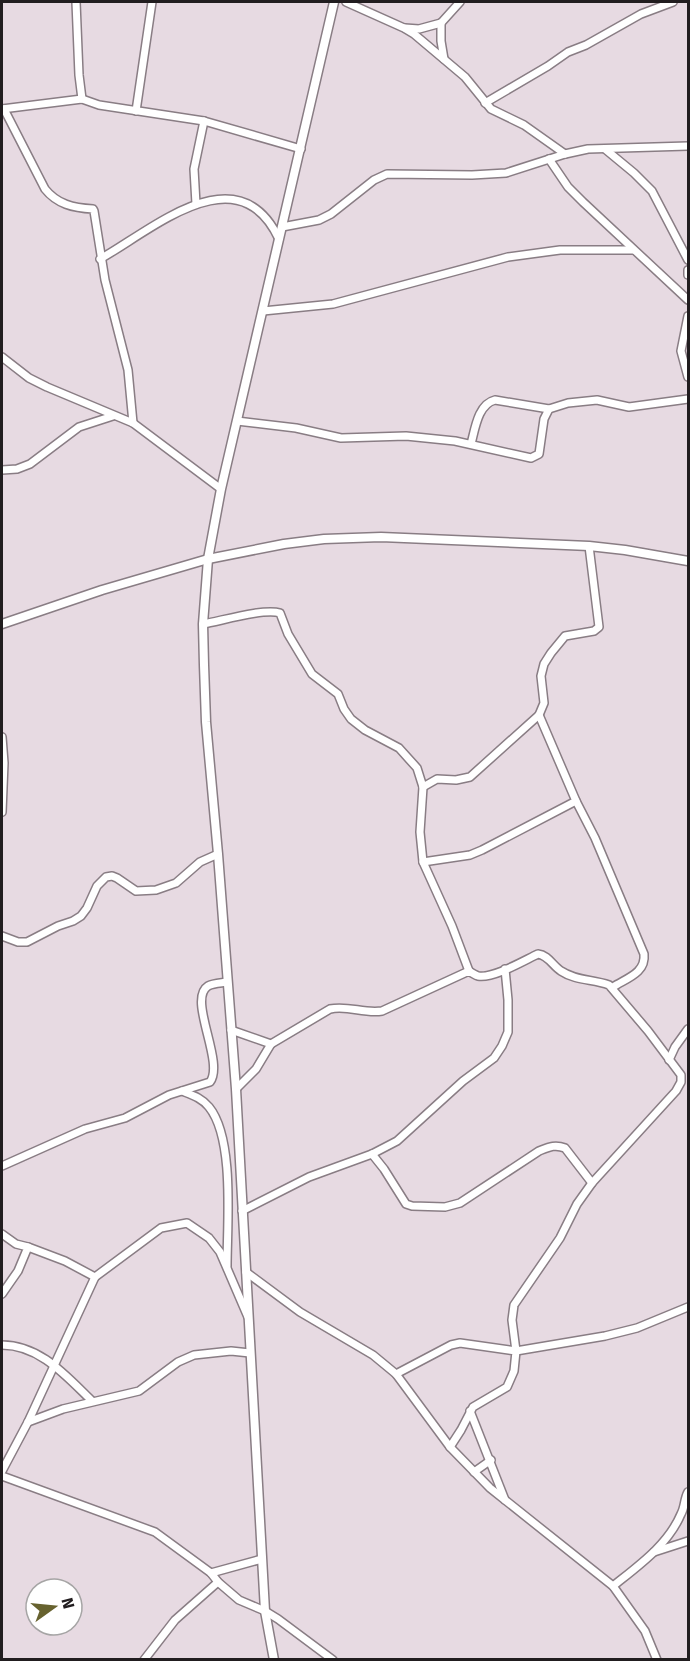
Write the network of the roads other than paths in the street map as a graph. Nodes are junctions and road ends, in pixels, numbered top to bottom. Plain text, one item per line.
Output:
1 (76, 2) edge
2 (152, 2) edge
3 (334, 2) edge
4 (346, 2) edge
5 (460, 2) edge
6 (673, 2) edge
7 (441, 23) junction
8 (404, 27) junction
9 (444, 59) junction
10 (82, 99) junction
11 (484, 103) junction
12 (3, 109) edge
13 (136, 111) junction
14 (204, 121) junction
15 (688, 146) edge
16 (301, 149) junction
17 (605, 149) junction
18 (565, 154) junction
19 (549, 159) junction
20 (196, 204) junction
21 (282, 227) junction
22 (279, 239) junction
23 (633, 250) junction
24 (100, 259) junction
25 (688, 260) edge
26 (688, 300) edge
27 (262, 311) junction
28 (688, 316) edge
29 (2, 357) edge
30 (688, 377) edge
31 (688, 399) edge
32 (549, 409) junction
33 (113, 416) junction
34 (237, 421) junction
35 (133, 423) junction
36 (471, 444) junction
37 (2, 470) edge
38 (221, 489) junction
39 (589, 546) junction
40 (208, 559) junction
41 (688, 561) edge
42 (2, 624) edge
43 (203, 624) junction
44 (539, 715) junction
45 (2, 736) edge
46 (423, 787) junction
47 (576, 801) junction
48 (2, 812) edge
49 (218, 854) junction
50 (423, 862) junction
51 (2, 936) edge
52 (505, 969) junction
53 (469, 971) junction
54 (227, 982) junction
55 (613, 987) junction
56 (688, 1029) edge
57 (231, 1030) junction
58 (272, 1044) junction
59 (669, 1060) junction
60 (236, 1089) junction
61 (182, 1090) junction
62 (372, 1154) junction
63 (2, 1166) edge
64 (592, 1183) junction
65 (242, 1211) junction
66 (2, 1234) edge
67 (28, 1247) junction
68 (228, 1269) junction
69 (246, 1272) junction
70 (95, 1277) junction
71 (2, 1294) edge
72 (688, 1307) edge
73 (249, 1320) junction
74 (2, 1346) edge
75 (516, 1351) junction
76 (250, 1353) junction
77 (53, 1365) junction
78 (396, 1374) junction
79 (92, 1401) junction
80 (470, 1411) junction
81 (28, 1422) junction
82 (450, 1447) junction
83 (491, 1460) junction
84 (2, 1471) edge
85 (474, 1472) junction
86 (2, 1476) edge
87 (688, 1492) edge
88 (505, 1500) junction
89 (688, 1541) edge
90 (652, 1552) junction
91 (262, 1559) junction
92 (211, 1573) junction
93 (218, 1582) junction
94 (613, 1586) junction
95 (265, 1611) junction
96 (144, 1659) edge
97 (274, 1659) edge
98 (333, 1659) edge
99 (657, 1659) edge

1 - 10 street
2 - 13 street
3 - 16 street
4 - 8 street
5 - 7 street
6 - 11 street
7 - 8 street
7 - 9 street
8 - 9 street
9 - 11 street
10 - 12 street
10 - 13 street
11 - 18 street
12 - 24 street
13 - 14 street
14 - 16 street
14 - 20 street
15 - 17 street
16 - 21 street
17 - 18 street
17 - 25 street
18 - 19 street
19 - 21 street
19 - 23 street
20 - 22 street
20 - 24 street
21 - 22 street
22 - 27 street
23 - 26 street
23 - 27 street
24 - 35 street
27 - 34 street
28 - 30 street
29 - 33 street
31 - 32 street
32 - 36 street
32 - 36 street
33 - 35 street
33 - 37 street
34 - 36 street
34 - 38 street
35 - 38 street
38 - 40 street
39 - 40 street
39 - 41 street
39 - 44 street
40 - 42 street
40 - 43 street
43 - 46 street
43 - 49 street
44 - 46 street
44 - 47 street
45 - 48 street
46 - 50 street
47 - 50 street
47 - 55 street
49 - 51 street
49 - 54 street
50 - 53 street
52 - 53 street
52 - 55 street
52 - 62 street
53 - 58 street
54 - 57 street
54 - 61 street
55 - 59 street
56 - 59 street
57 - 58 street
57 - 60 street
58 - 60 street
59 - 64 street
60 - 65 street
61 - 63 street
61 - 68 street
62 - 64 street
62 - 65 street
64 - 75 street
65 - 69 street
66 - 67 street
67 - 70 street
67 - 71 street
68 - 70 street
68 - 73 street
69 - 73 street
69 - 78 street
70 - 77 street
72 - 75 street
73 - 76 street
74 - 77 street
75 - 78 street
75 - 80 street
76 - 79 street
76 - 91 street
77 - 79 street
77 - 81 street
78 - 82 street
79 - 81 street
80 - 82 street
80 - 83 street
81 - 84 street
82 - 85 street
83 - 85 street
83 - 88 street
85 - 88 street
86 - 92 street
87 - 90 street
88 - 94 street
89 - 90 street
90 - 94 street
91 - 92 street
91 - 95 street
92 - 93 street
93 - 95 street
93 - 96 street
94 - 99 street
95 - 97 street
95 - 98 street

